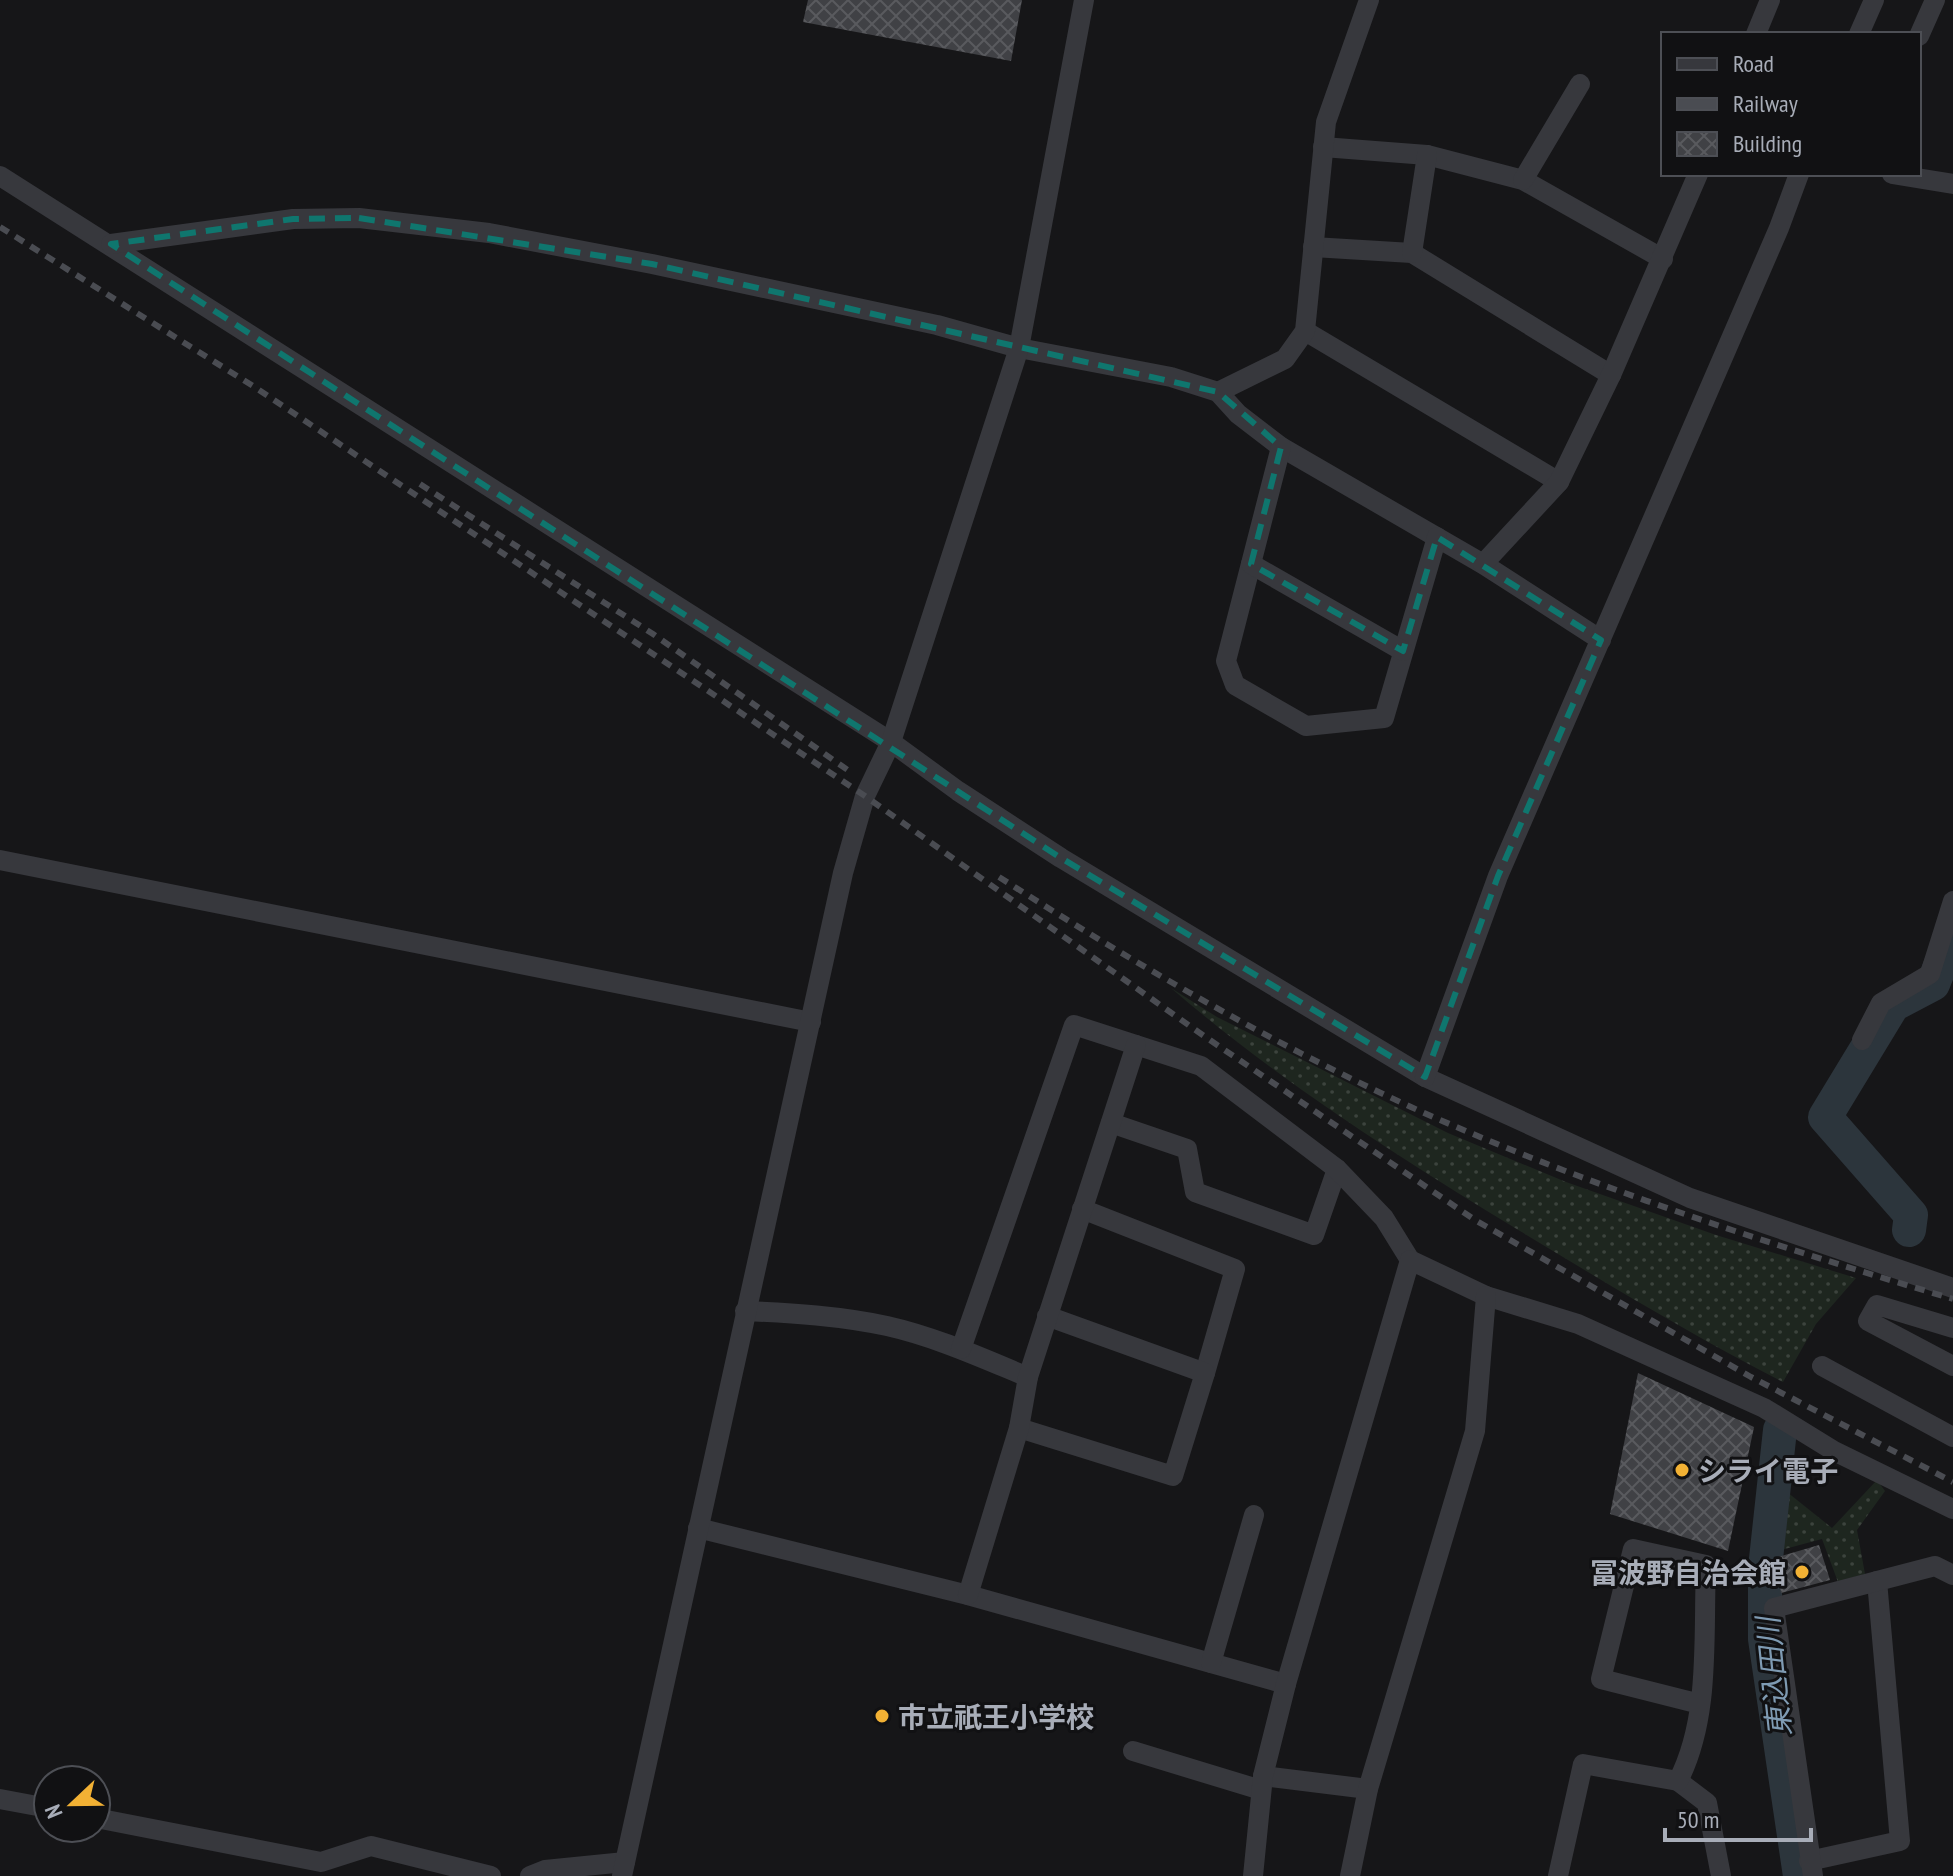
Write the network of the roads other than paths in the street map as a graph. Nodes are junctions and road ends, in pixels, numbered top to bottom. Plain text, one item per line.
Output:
1 (1084, 0) edge
2 (1369, 0) edge
3 (1770, 0) edge
4 (1874, 0) edge
5 (1935, 0) edge
6 (1757, 32) edge
7 (1860, 32) edge
8 (1921, 32) edge
9 (1580, 84) dead end
10 (1323, 147) junction
11 (1427, 155) junction
12 (0, 176) edge
13 (1697, 176) edge
14 (1798, 176) edge
15 (1904, 176) edge
16 (1523, 180) junction
17 (1953, 184) edge
18 (111, 244) junction
19 (1313, 247) junction
20 (1412, 253) junction
21 (1663, 259) junction
22 (1305, 331) junction
23 (1019, 348) junction
24 (1611, 375) junction
25 (1218, 392) junction
26 (1281, 447) junction
27 (1559, 482) junction
28 (1437, 537) junction
29 (1251, 564) junction
30 (1483, 564) junction
31 (1601, 640) junction
32 (1403, 651) junction
33 (891, 742) junction
34 (0, 860) edge
35 (1953, 901) edge
36 (811, 1022) junction
37 (1862, 1040) dead end
38 (1136, 1045) junction
39 (1425, 1077) junction
40 (1111, 1123) junction
41 (1337, 1169) junction
42 (1082, 1209) junction
43 (1410, 1260) junction
44 (1953, 1288) edge
45 (1486, 1296) junction
46 (745, 1311) junction
47 (1047, 1316) junction
48 (1953, 1328) edge
49 (961, 1349) junction
50 (1822, 1366) dead end
51 (1953, 1366) edge
52 (1205, 1373) junction
53 (1028, 1377) junction
54 (1019, 1428) junction
55 (1953, 1437) edge
56 (1953, 1509) edge
57 (1254, 1515) dead end
58 (698, 1528) junction
59 (1953, 1575) edge
60 (1877, 1581) junction
61 (968, 1595) junction
62 (1211, 1663) junction
63 (1286, 1684) junction
64 (1700, 1704) junction
65 (1133, 1751) dead end
66 (1678, 1781) junction
67 (1262, 1783) junction
68 (1368, 1789) junction
69 (0, 1799) edge
70 (32, 1805) edge
71 (112, 1821) edge
72 (1811, 1868) edge
73 (624, 1869) edge
74 (491, 1876) edge
75 (530, 1876) edge
76 (1253, 1876) edge
77 (1350, 1876) edge
78 (1558, 1876) edge
79 (1721, 1876) edge

1 - 23 street
2 - 10 street
3 - 6 street
4 - 7 street
5 - 8 street
9 - 16 street
10 - 11 street
10 - 19 street
11 - 16 street
11 - 20 street
12 - 18 street
13 - 21 street
14 - 31 street
15 - 17 street
16 - 21 street
18 - 23 street
18 - 33 street
19 - 20 street
19 - 22 street
20 - 24 street
21 - 24 street
22 - 25 street
22 - 27 street
23 - 25 street
23 - 33 street
24 - 27 street
25 - 26 street
26 - 28 street
26 - 29 street
27 - 30 street
28 - 30 street
28 - 32 street
29 - 32 street
29 - 32 street
30 - 31 street
31 - 39 street
33 - 36 street
33 - 39 street
34 - 36 street
35 - 37 street
36 - 46 street
38 - 40 street
38 - 41 street
38 - 49 street
39 - 44 street
40 - 41 street
40 - 42 street
41 - 43 street
42 - 47 street
42 - 52 street
43 - 45 street
43 - 63 street
45 - 56 street
45 - 68 street
46 - 49 street
46 - 58 street
47 - 52 street
47 - 53 street
48 - 51 street
49 - 53 street
50 - 55 street
52 - 54 street
53 - 54 street
54 - 61 street
57 - 62 street
58 - 61 street
58 - 73 street
59 - 60 street
60 - 72 street
60 - 72 street
61 - 62 street
62 - 63 street
63 - 67 street
64 - 64 street
64 - 66 street
65 - 67 street
66 - 78 street
66 - 79 street
67 - 68 street
67 - 76 street
68 - 77 street
69 - 70 street
71 - 74 street
73 - 75 street

